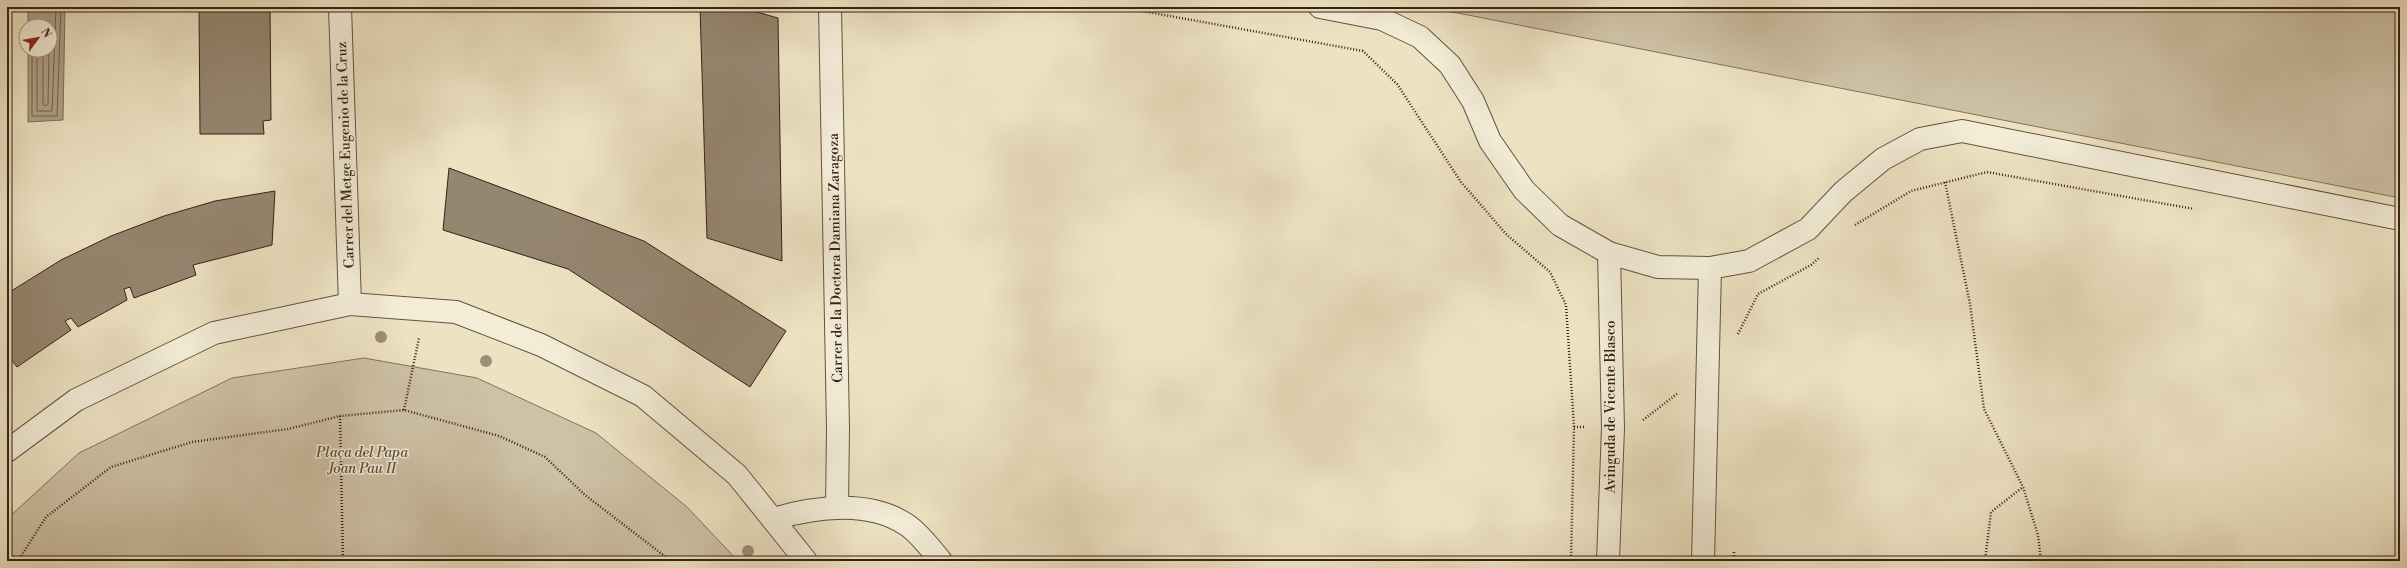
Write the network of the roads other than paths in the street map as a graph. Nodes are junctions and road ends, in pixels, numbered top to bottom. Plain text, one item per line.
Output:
1 (340, 7) edge
2 (830, 7) edge
3 (1320, 7) edge
4 (2400, 219) edge
5 (1609, 253) junction
6 (1710, 268) junction
7 (350, 304) junction
8 (7, 451) edge
9 (837, 508) junction
10 (772, 519) junction
11 (806, 561) edge
12 (941, 561) edge
13 (1608, 561) edge
14 (1702, 561) edge

1 - 7 street, Carrer del Metge Eugenio de la Cruz
2 - 9 street, Carrer de la Doctora Damiana Zaragoza
3 - 5 street
4 - 6 street
5 - 6 street
5 - 13 street, Avinguda de Vicente Blasco
6 - 14 street
7 - 8 street
7 - 10 street
9 - 10 street
9 - 12 street
10 - 11 street

